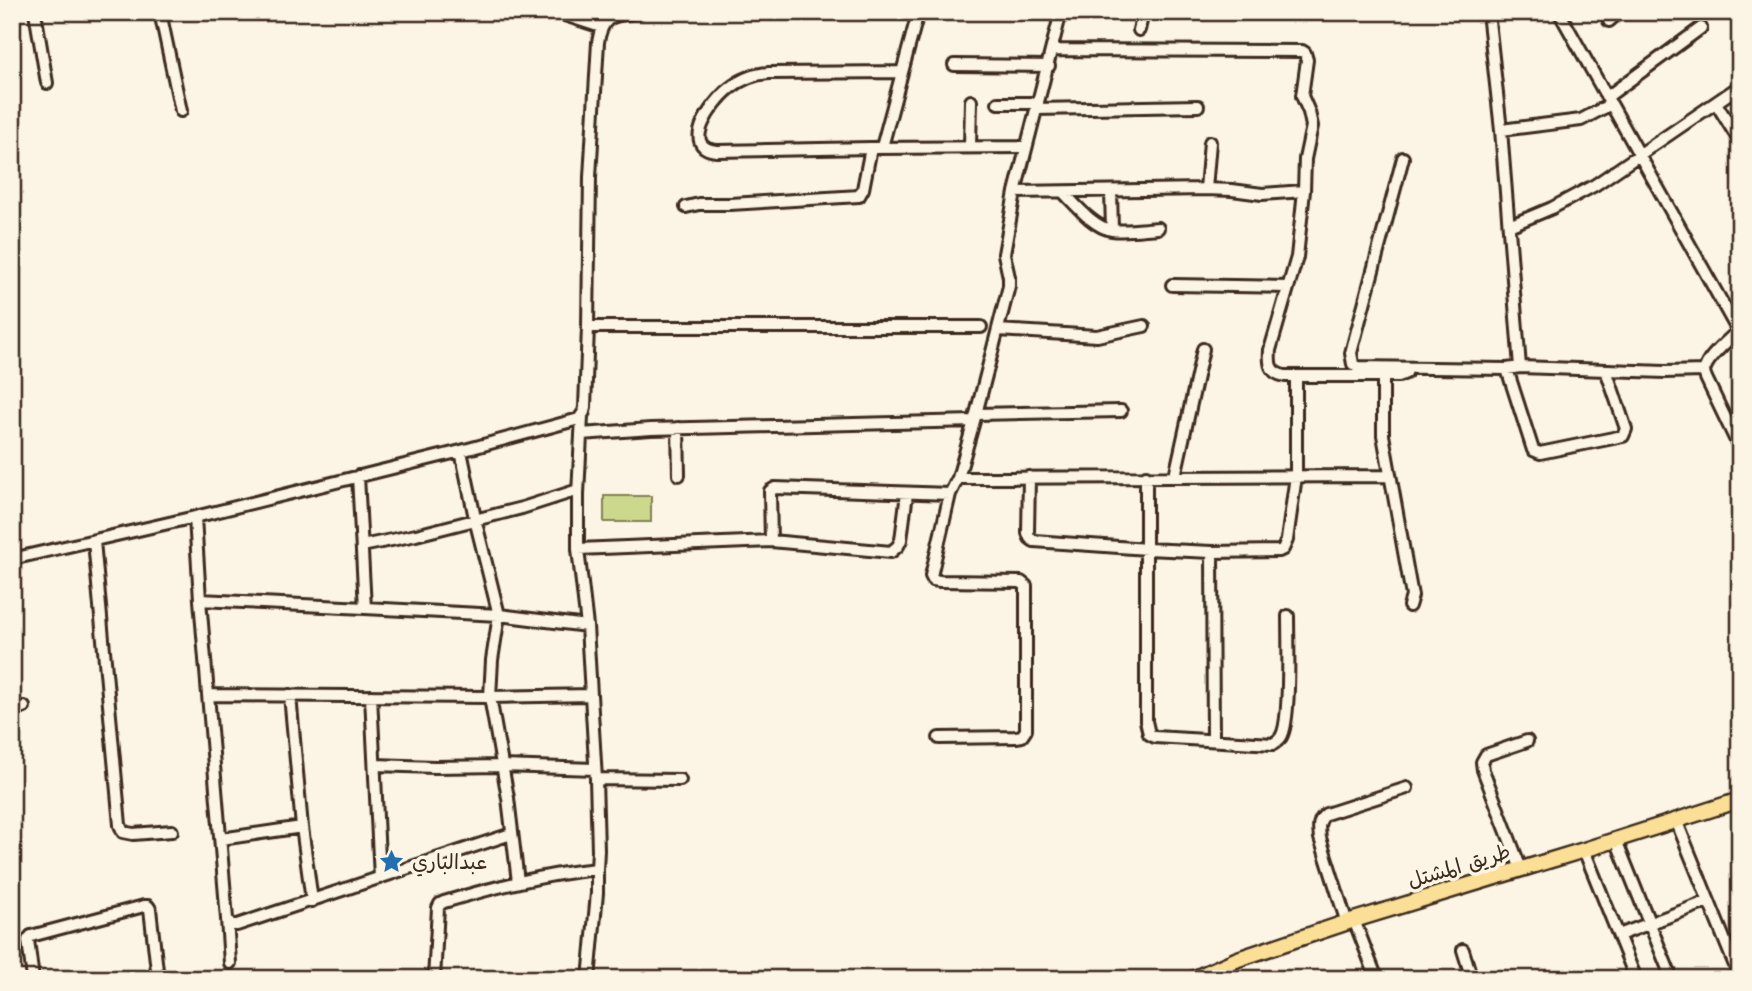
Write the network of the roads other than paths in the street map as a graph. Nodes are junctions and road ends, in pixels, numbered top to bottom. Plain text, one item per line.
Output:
1 (35, 12) edge
2 (160, 12) edge
3 (555, 12) edge
4 (639, 12) edge
5 (1062, 12) edge
6 (1143, 12) edge
7 (1488, 12) edge
8 (1559, 12) edge
9 (1619, 12) edge
10 (918, 13) edge
11 (601, 21) edge
12 (1609, 21) dead end
13 (1701, 28) dead end
14 (1139, 30) dead end
15 (1052, 50) junction
16 (954, 65) dead end
17 (1049, 66) junction
18 (902, 72) junction
19 (47, 83) dead end
20 (1740, 86) edge
21 (971, 101) dead end
22 (1609, 101) junction
23 (998, 103) dead end
24 (1716, 103) junction
25 (1037, 106) junction
26 (1198, 106) dead end
27 (181, 111) dead end
28 (1501, 130) junction
29 (1210, 142) dead end
30 (1740, 142) edge
31 (970, 147) junction
32 (1026, 147) junction
33 (877, 148) junction
34 (1640, 155) junction
35 (1403, 158) dead end
36 (1206, 190) junction
37 (1111, 191) junction
38 (1304, 191) junction
39 (1015, 192) junction
40 (1063, 192) junction
41 (685, 207) dead end
42 (1509, 226) junction
43 (1158, 228) dead end
44 (1112, 230) junction
45 (1172, 285) dead end
46 (1288, 287) junction
47 (1144, 326) dead end
48 (588, 327) junction
49 (981, 327) dead end
50 (998, 330) junction
51 (1739, 330) edge
52 (1203, 349) dead end
53 (1520, 367) junction
54 (1407, 369) junction
55 (1507, 369) junction
56 (1606, 370) junction
57 (1704, 371) junction
58 (1296, 376) junction
59 (1384, 376) junction
60 (1121, 411) dead end
61 (582, 416) junction
62 (975, 417) junction
63 (678, 428) junction
64 (581, 434) junction
65 (1740, 449) edge
66 (461, 450) junction
67 (679, 475) dead end
68 (358, 476) junction
69 (1146, 476) junction
70 (1175, 476) junction
71 (1296, 476) junction
72 (1390, 476) junction
73 (1029, 477) junction
74 (958, 478) junction
75 (578, 490) junction
76 (907, 493) junction
77 (950, 494) junction
78 (195, 517) junction
79 (476, 520) junction
80 (94, 541) junction
81 (771, 541) junction
82 (362, 545) junction
83 (1147, 549) junction
84 (578, 550) junction
85 (1212, 552) junction
86 (12, 559) edge
87 (200, 600) junction
88 (1409, 606) dead end
89 (365, 608) junction
90 (499, 615) junction
91 (1288, 617) dead end
92 (587, 626) junction
93 (209, 695) junction
94 (290, 695) junction
95 (591, 695) junction
96 (371, 696) junction
97 (490, 696) junction
98 (939, 738) dead end
99 (1213, 740) junction
100 (1527, 741) dead end
101 (375, 765) junction
102 (502, 766) junction
103 (596, 774) junction
104 (680, 780) dead end
105 (1407, 788) dead end
106 (1740, 800) edge
107 (1676, 820) junction
108 (302, 827) junction
109 (172, 831) dead end
110 (512, 834) junction
111 (221, 839) junction
112 (1616, 839) junction
113 (1584, 850) junction
114 (597, 869) junction
115 (1521, 869) junction
116 (380, 878) junction
117 (518, 882) junction
118 (312, 901) junction
119 (1709, 901) junction
120 (227, 919) junction
121 (1350, 921) junction
122 (1650, 923) junction
123 (1619, 935) junction
124 (1463, 950) dead end
125 (230, 963) dead end
126 (1740, 978) edge
127 (33, 979) edge
128 (158, 979) edge
129 (433, 979) edge
130 (589, 979) edge
131 (1193, 979) edge
132 (1377, 979) edge
133 (1472, 979) edge
134 (1636, 979) edge
135 (1672, 979) edge

1 - 19 street
2 - 27 street
3 - 11 street
4 - 11 street
5 - 15 street
6 - 14 street
7 - 28 street
8 - 22 street
9 - 12 street
10 - 18 street
11 - 48 street
13 - 22 street
15 - 17 street
15 - 38 street
16 - 17 street
17 - 25 street
18 - 33 street
18 - 33 street
20 - 24 street
21 - 31 street
22 - 28 street
22 - 34 street
23 - 25 street
24 - 30 street
24 - 34 street
25 - 26 street
25 - 32 street
28 - 42 street
29 - 36 street
31 - 32 street
31 - 33 street
32 - 39 street
33 - 41 street
34 - 42 street
34 - 51 street
35 - 54 street
36 - 37 street
36 - 38 street
37 - 40 street
37 - 44 street
38 - 46 street
39 - 40 street
39 - 50 street
40 - 44 street
42 - 53 street
43 - 44 street
45 - 46 street
46 - 58 street
47 - 50 street
48 - 49 street
48 - 61 street
50 - 62 street
51 - 57 street
52 - 70 street
53 - 55 street
53 - 56 street
54 - 55 street
54 - 59 street
55 - 56 street
56 - 57 street
57 - 65 street
58 - 59 street
58 - 71 street
59 - 72 street
60 - 62 street
61 - 64 street
61 - 66 street
62 - 63 street
62 - 74 street
63 - 64 street
63 - 67 street
64 - 75 street
66 - 68 street
66 - 79 street
68 - 78 street
68 - 82 street
69 - 70 street
69 - 73 street
69 - 83 street
70 - 71 street
71 - 72 street
71 - 85 street
72 - 88 street
73 - 74 street
73 - 83 street
74 - 77 street
75 - 79 street
75 - 84 street
76 - 77 street
76 - 81 street
76 - 81 street
77 - 98 street
78 - 80 street
78 - 87 street
79 - 82 street
79 - 90 street
80 - 86 street
80 - 109 street
81 - 84 street
82 - 89 street
83 - 85 street
83 - 99 street
84 - 92 street
85 - 99 street
87 - 89 street
87 - 93 street
89 - 90 street
90 - 92 street
90 - 97 street
91 - 99 street
92 - 95 street
93 - 94 street
93 - 111 street
94 - 96 street
94 - 108 street
95 - 97 street
95 - 103 street
96 - 97 street
96 - 101 street
97 - 102 street
100 - 115 street
101 - 102 street
101 - 116 street
102 - 103 street
102 - 110 street
103 - 104 street
103 - 114 street
105 - 121 street
106 - 107 main road, طريق المشتل
107 - 112 main road, طريق المشتل
107 - 119 street
108 - 111 street
108 - 118 street
110 - 116 street
110 - 117 street
111 - 120 street
112 - 113 main road, طريق المشتل
112 - 122 street
113 - 115 main road, طريق المشتل
113 - 123 street
114 - 117 street
114 - 130 street
115 - 121 main road, طريق المشتل
116 - 118 street
117 - 129 street
118 - 120 street
119 - 122 street
119 - 126 street
120 - 125 street
121 - 131 main road, طريق المشتل
121 - 132 street
122 - 123 street
122 - 135 street
123 - 134 street
124 - 133 street
127 - 128 street

